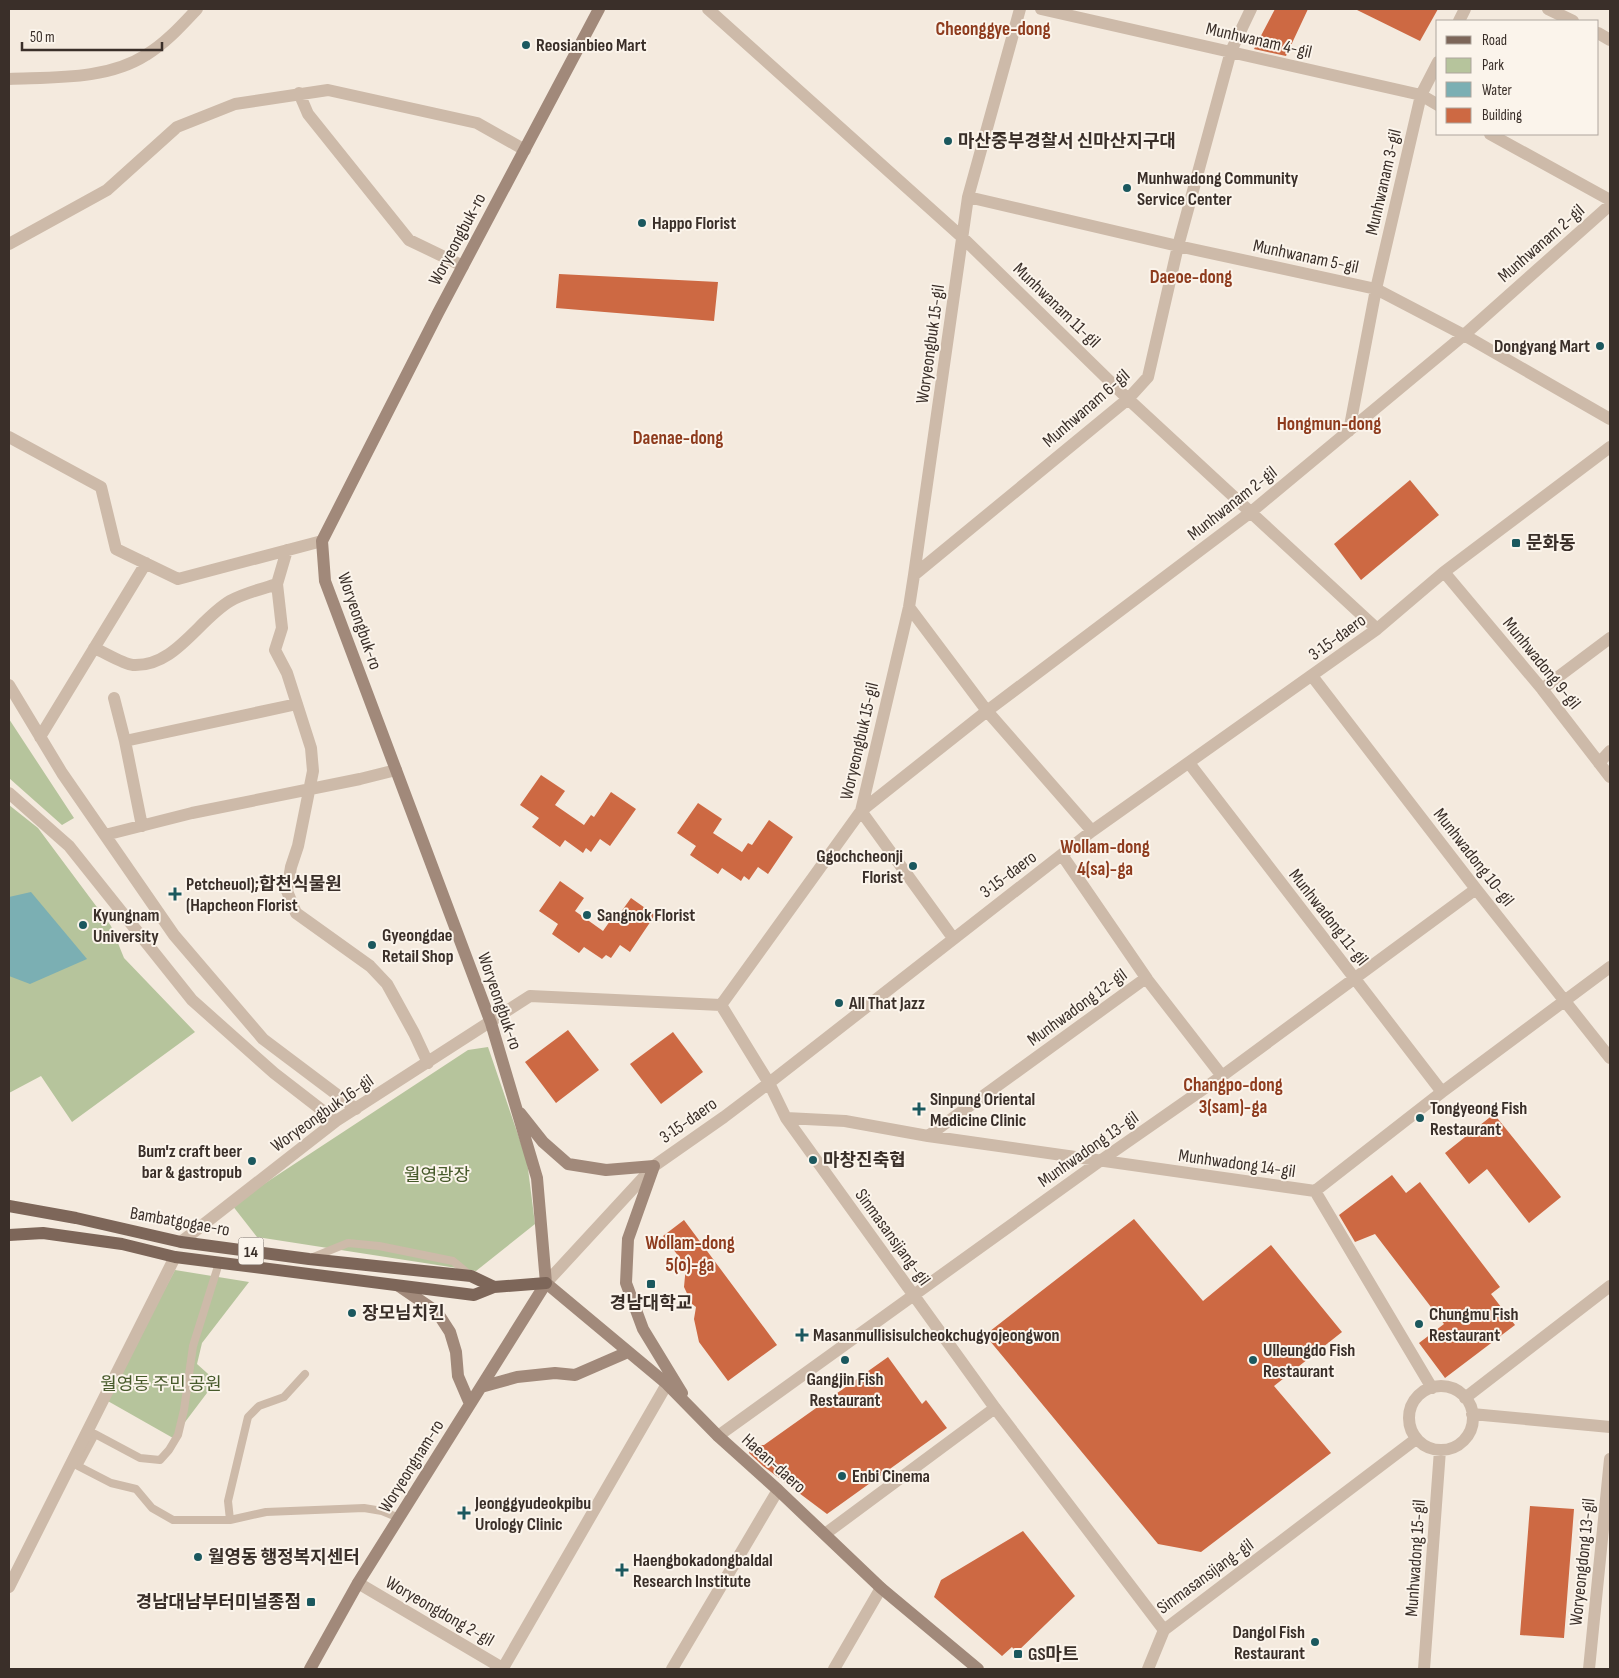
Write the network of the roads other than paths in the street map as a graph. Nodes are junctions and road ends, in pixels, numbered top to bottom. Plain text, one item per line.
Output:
1 (197, 9) edge
2 (599, 9) edge
3 (708, 9) edge
4 (1020, 9) edge
5 (1041, 9) edge
6 (1251, 9) edge
7 (1548, 9) edge
8 (1571, 20) edge
9 (1599, 34) edge
10 (1610, 40) edge
11 (1231, 51) junction
12 (1436, 66) edge
13 (9, 80) edge
14 (299, 93) junction
15 (1421, 95) junction
16 (1436, 104) edge
17 (1492, 135) edge
18 (525, 150) junction
19 (968, 197) junction
20 (1610, 200) edge
21 (1610, 205) edge
22 (963, 238) junction
23 (9, 244) edge
24 (1178, 246) junction
25 (463, 266) junction
26 (1376, 289) junction
27 (1464, 335) junction
28 (1128, 399) junction
29 (1610, 419) edge
30 (1349, 431) junction
31 (9, 436) edge
32 (1610, 447) edge
33 (1251, 512) junction
34 (322, 541) junction
35 (287, 550) junction
36 (146, 563) junction
37 (1444, 572) junction
38 (914, 575) junction
39 (278, 584) junction
40 (909, 607) junction
41 (1377, 629) junction
42 (1610, 638) edge
43 (94, 648) junction
44 (1312, 676) junction
45 (9, 685) edge
46 (1542, 689) junction
47 (114, 698) dead end
48 (297, 704) junction
49 (987, 711) junction
50 (40, 737) junction
51 (125, 741) junction
52 (1610, 751) edge
53 (1189, 763) junction
54 (1599, 763) junction
55 (396, 770) junction
56 (1610, 777) edge
57 (310, 788) junction
58 (9, 793) edge
59 (861, 811) junction
60 (142, 826) junction
61 (1092, 831) junction
62 (105, 835) junction
63 (1062, 855) junction
64 (1476, 889) junction
65 (953, 938) junction
66 (1610, 967) edge
67 (1354, 978) junction
68 (1147, 979) junction
69 (1566, 1001) junction
70 (721, 1005) junction
71 (491, 1023) junction
72 (1610, 1058) edge
73 (428, 1063) junction
74 (1222, 1076) junction
75 (769, 1083) junction
76 (1442, 1092) junction
77 (356, 1109) junction
78 (516, 1109) junction
79 (786, 1118) junction
80 (336, 1121) junction
81 (928, 1136) junction
82 (1100, 1161) junction
83 (654, 1166) junction
84 (1315, 1191) junction
85 (9, 1206) edge
86 (9, 1235) edge
87 (181, 1242) junction
88 (175, 1257) junction
89 (310, 1259) junction
90 (219, 1263) junction
91 (471, 1276) junction
92 (546, 1283) junction
93 (399, 1286) junction
94 (1610, 1286) edge
95 (494, 1287) junction
96 (914, 1295) junction
97 (628, 1352) junction
98 (305, 1374) dead end
99 (666, 1384) junction
100 (481, 1387) junction
101 (1432, 1388) junction
102 (1465, 1398) junction
103 (470, 1404) junction
104 (995, 1408) junction
105 (693, 1410) junction
106 (1472, 1414) junction
107 (1610, 1427) edge
108 (718, 1436) junction
109 (1416, 1438) junction
110 (1440, 1450) junction
111 (1610, 1458) edge
112 (778, 1490) junction
113 (399, 1518) junction
114 (230, 1520) junction
115 (825, 1534) junction
116 (358, 1583) junction
117 (9, 1587) edge
118 (881, 1588) junction
119 (1164, 1630) junction
120 (310, 1669) edge
121 (503, 1669) edge
122 (672, 1669) edge
123 (834, 1669) edge
124 (978, 1669) edge
125 (1148, 1669) edge
126 (1424, 1669) edge
127 (1589, 1669) edge

1 - 13 street
2 - 18 main road, Woryeongbuk-ro
3 - 22 street, Munhwanam 11-gil
4 - 19 street, Woryeongbuk 15-gil
5 - 11 street, Munhwanam 4-gil
6 - 11 street, Munhwanam 6-gil
7 - 8 street
9 - 10 street
11 - 15 street, Munhwanam 4-gil
11 - 24 street, Munhwanam 6-gil
12 - 15 street, Munhwanam 3-gil
14 - 18 street
14 - 23 street
14 - 25 street
15 - 16 street, Munhwanam 4-gil
15 - 26 street, Munhwanam 3-gil
17 - 20 street
18 - 25 main road, Woryeongbuk-ro
19 - 22 street, Woryeongbuk 15-gil
19 - 24 street, Munhwanam 5-gil
21 - 27 street, Munhwanam 2-gil
22 - 28 street, Munhwanam 11-gil
22 - 38 street, Woryeongbuk 15-gil
24 - 26 street, Munhwanam 5-gil
24 - 28 street, Munhwanam 6-gil
25 - 34 main road, Woryeongbuk-ro
26 - 27 street, Munhwanam 5-gil
26 - 30 street, Munhwanam 3-gil
27 - 29 street, Munhwanam 5-gil
27 - 30 street, Munhwanam 2-gil
28 - 33 street, Munhwanam 11-gil
28 - 38 street, Munhwanam 6-gil
30 - 33 street, Munhwanam 2-gil
31 - 36 street
32 - 37 street, 3·15-daero
33 - 41 street, Munhwanam 11-gil
33 - 49 street, Munhwanam 2-gil
34 - 35 street
34 - 55 main road, Woryeongbuk-ro
35 - 36 street
35 - 39 street
36 - 43 street
37 - 41 street, 3·15-daero
37 - 46 street, Munhwadong 9-gil
38 - 40 street, Woryeongbuk 15-gil
39 - 43 street
39 - 48 street
40 - 49 street
40 - 59 street, Woryeongbuk 15-gil
41 - 44 street, 3·15-daero
42 - 46 street
43 - 50 street
44 - 53 street, 3·15-daero
44 - 64 street, Munhwadong 10-gil
45 - 50 street
46 - 54 street, Munhwadong 9-gil
47 - 51 street
48 - 51 street
48 - 57 street
49 - 59 street, Munhwanam 2-gil
49 - 61 street
50 - 62 street
51 - 60 street
52 - 54 street
53 - 61 street, 3·15-daero
53 - 67 street, Munhwadong 11-gil
54 - 56 street, Munhwadong 9-gil
55 - 57 street
55 - 71 main road, Woryeongbuk-ro
57 - 60 street
57 - 73 street
58 - 80 street
59 - 65 street
59 - 70 street, Woryeongbuk 15-gil
60 - 62 street
61 - 63 street, 3·15-daero
62 - 77 street
63 - 65 street, 3·15-daero
63 - 68 street
64 - 67 street, Munhwadong 13-gil
64 - 69 street, Munhwadong 10-gil
65 - 75 street, 3·15-daero
66 - 69 street, Munhwadong 14-gil
67 - 74 street, Munhwadong 13-gil
67 - 76 street, Munhwadong 11-gil
68 - 74 street, Munhwadong 12-gil
68 - 81 street, Munhwadong 12-gil
69 - 72 street, Munhwadong 10-gil
69 - 76 street, Munhwadong 14-gil
70 - 71 street
70 - 75 street, Sinmasansijang-gil
71 - 73 street, Woryeongbuk 16-gil
71 - 78 main road, Woryeongbuk-ro
73 - 77 street, Woryeongbuk 16-gil
74 - 82 street, Munhwadong 13-gil
75 - 79 street, Sinmasansijang-gil
75 - 83 street, 3·15-daero
76 - 84 street, Munhwadong 14-gil
77 - 80 street, Woryeongbuk 16-gil
78 - 83 main road
78 - 92 main road, Woryeongbuk-ro
79 - 81 street, Munhwadong 14-gil
79 - 96 street, Sinmasansijang-gil
80 - 87 street, Woryeongbuk 16-gil
81 - 82 street, Munhwadong 14-gil
82 - 84 street, Munhwadong 14-gil
82 - 96 street, Munhwadong 13-gil
83 - 92 street, 3·15-daero
83 - 105 main road
84 - 101 street
85 - 87 main road, Bambatgogae-ro / 14
86 - 88 main road, Bambatgogae-ro / 14
87 - 89 main road, Bambatgogae-ro / 14
88 - 90 main road, Bambatgogae-ro / 14
88 - 117 street, Bambatgogae-ro
89 - 91 main road, Bambatgogae-ro / 14
89 - 91 lane
90 - 93 main road, Bambatgogae-ro / 14
90 - 114 lane
91 - 95 main road, Bambatgogae-ro / 14
92 - 95 main road, Bambatgogae-ro / 14
92 - 97 main road, Haean-daero
92 - 100 main road, Woryeongnam-ro
93 - 95 main road, Bambatgogae-ro / 14
93 - 103 main road
94 - 102 street
96 - 104 street, Sinmasansijang-gil
96 - 108 street, Munhwadong 13-gil
97 - 99 main road, Haean-daero
97 - 100 main road
98 - 114 lane
99 - 105 main road, Haean-daero
99 - 121 street
100 - 103 main road, Woryeongnam-ro
101 - 102 street
101 - 109 street
102 - 106 street
103 - 113 main road, Woryeongnam-ro
104 - 115 street
104 - 119 street, Sinmasansijang-gil
105 - 108 main road, Haean-daero
106 - 107 street
106 - 110 street
108 - 112 main road, Haean-daero
109 - 110 street
109 - 119 street, Sinmasansijang-gil
110 - 126 street, Munhwadong 15-gil
111 - 127 street, Woryeongdong 13-gil
112 - 115 main road, Haean-daero
112 - 122 street
113 - 114 lane
113 - 116 main road, Woryeongnam-ro
115 - 118 main road, Haean-daero
116 - 120 main road, Woryeongnam-ro
116 - 121 street, Woryeongdong 2-gil
118 - 123 street
118 - 124 main road, Haean-daero
119 - 125 street

